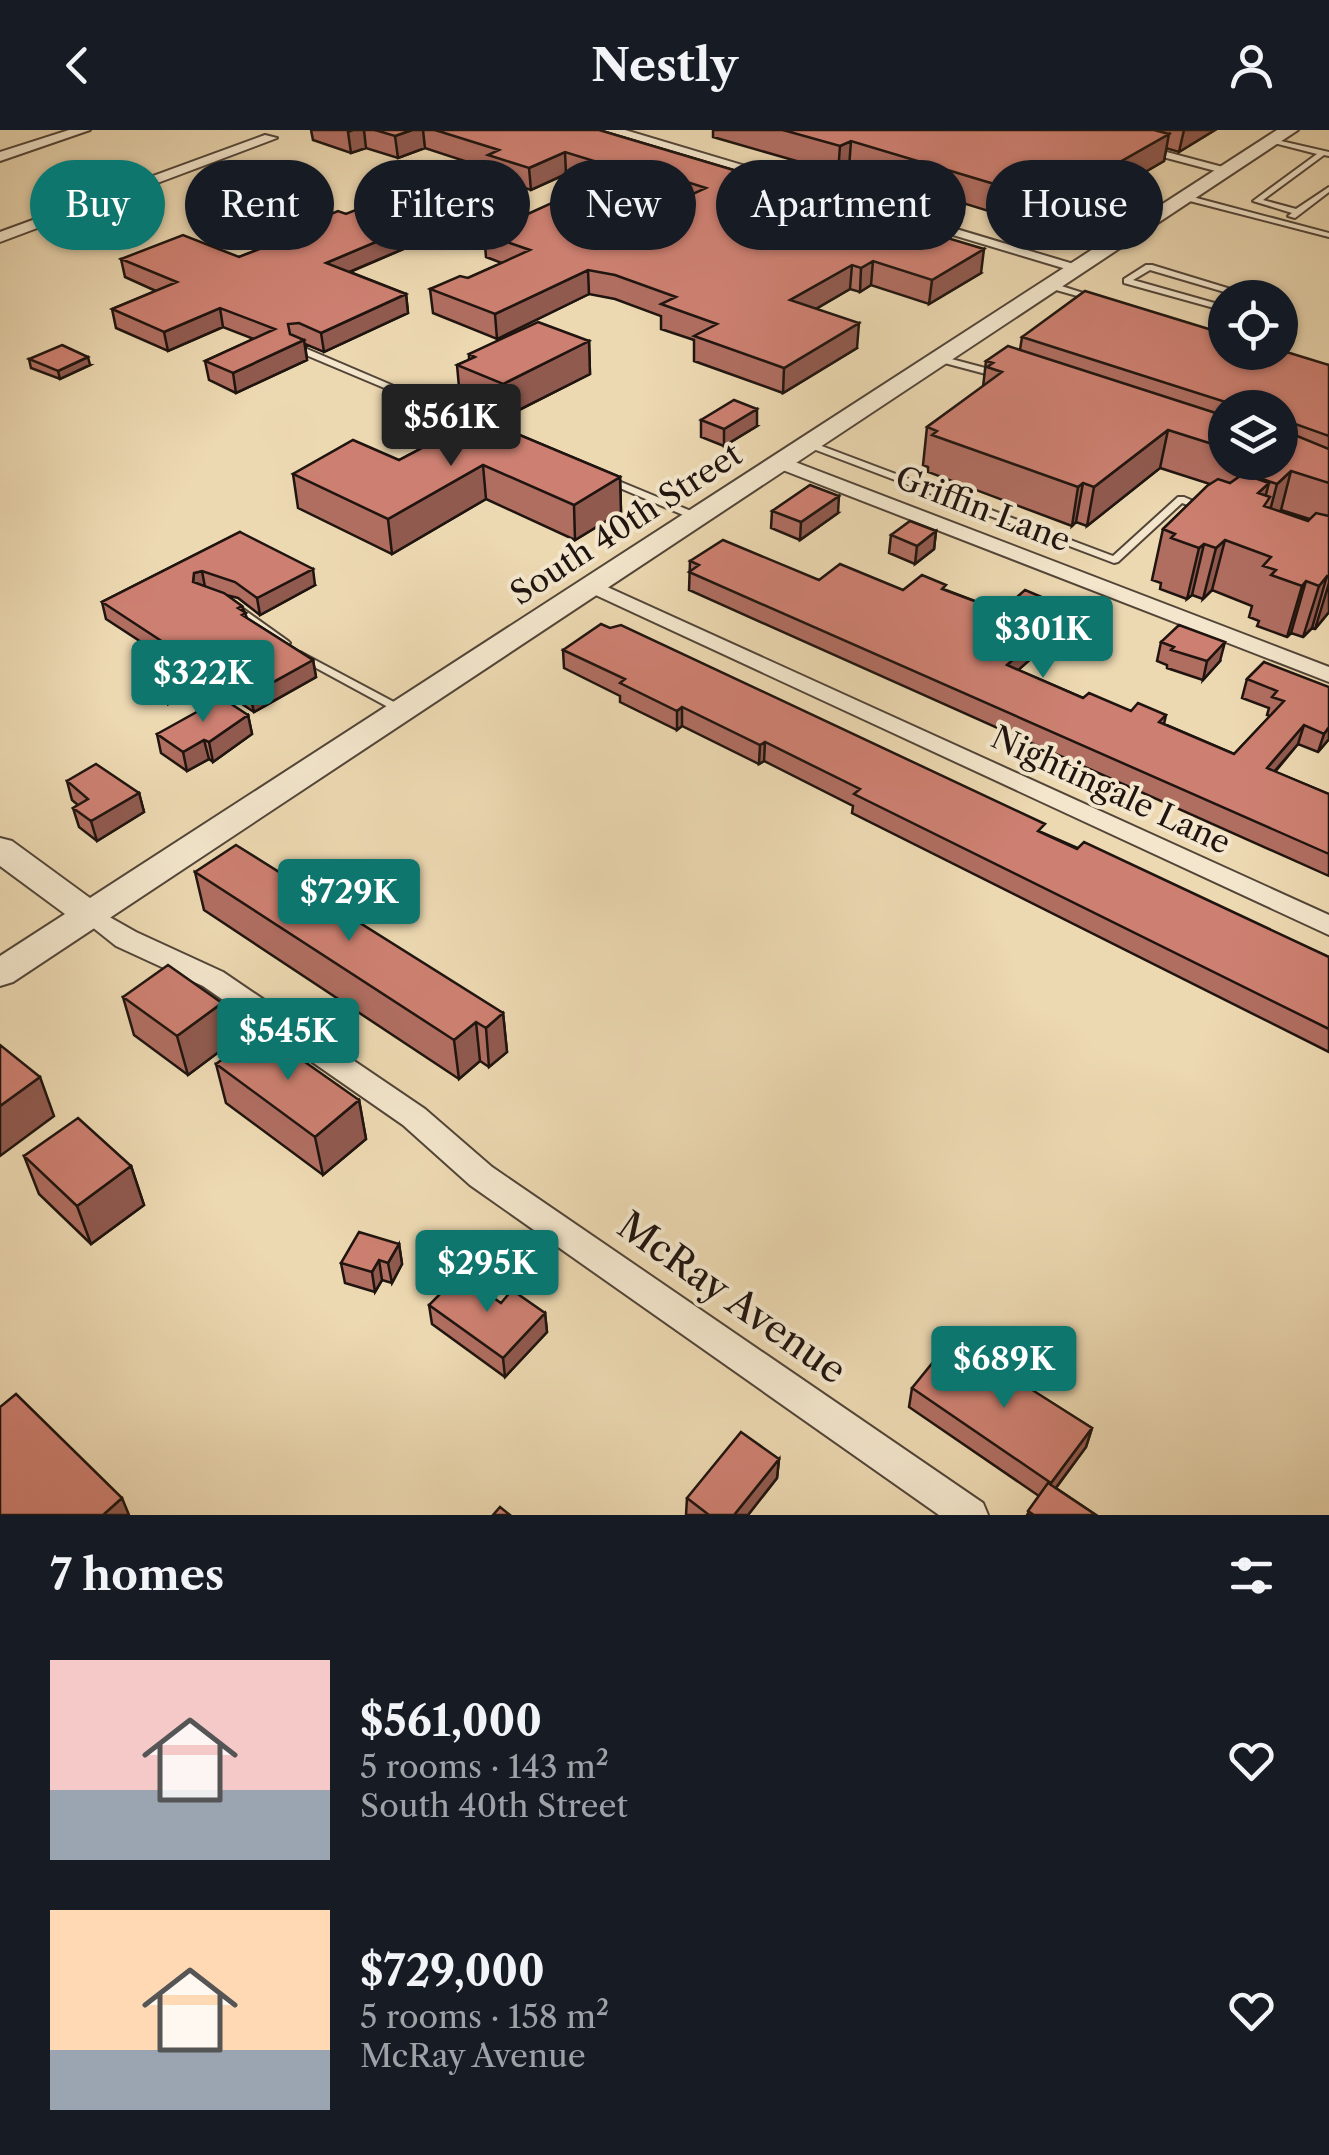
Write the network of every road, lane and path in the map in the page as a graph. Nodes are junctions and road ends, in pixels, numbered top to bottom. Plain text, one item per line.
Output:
1 (83, 130) edge
2 (248, 130) edge
3 (610, 130) edge
4 (656, 130) edge
5 (1068, 130) edge
6 (1280, 135) edge
7 (637, 138) junction
8 (1326, 153) edge
9 (0, 157) edge
10 (1228, 170) junction
11 (1329, 189) edge
12 (1185, 197) junction
13 (1298, 212) junction
14 (1282, 223) junction
15 (1329, 235) edge
16 (0, 237) edge
17 (1079, 268) junction
18 (1208, 284) edge
19 (1052, 286) junction
20 (1110, 302) edge
21 (1208, 304) edge
22 (296, 348) edge
23 (940, 359) junction
24 (1010, 377) edge
25 (498, 433) edge
26 (811, 445) junction
27 (782, 463) junction
28 (589, 472) edge
29 (1218, 512) edge
30 (698, 518) junction
31 (594, 587) junction
32 (218, 599) edge
33 (1329, 675) edge
34 (403, 711) junction
35 (0, 849) edge
36 (90, 914) junction
37 (1329, 926) edge
38 (0, 974) edge
39 (970, 1515) edge

1 - 9 street
2 - 16 street
3 - 7 street
4 - 7 street
5 - 10 street
6 - 8 lane
6 - 10 street, South 40th Street
7 - 17 street
8 - 13 lane
10 - 12 street, South 40th Street
11 - 13 lane
12 - 14 lane
12 - 17 street, South 40th Street
13 - 14 lane
14 - 15 lane
17 - 19 street, South 40th Street
18 - 21 lane
19 - 20 lane
19 - 23 street, South 40th Street
22 - 25 lane
23 - 24 lane
23 - 26 street, South 40th Street
26 - 27 street, South 40th Street
26 - 29 lane
27 - 30 street, South 40th Street
27 - 33 street, Griffin Lane
28 - 30 lane
30 - 31 street, South 40th Street
31 - 34 street, South 40th Street
31 - 37 street, Nightingale Lane
32 - 34 lane
34 - 36 street, South 40th Street
35 - 36 street, McRay Avenue
36 - 38 street, South 40th Street
36 - 39 street, McRay Avenue

